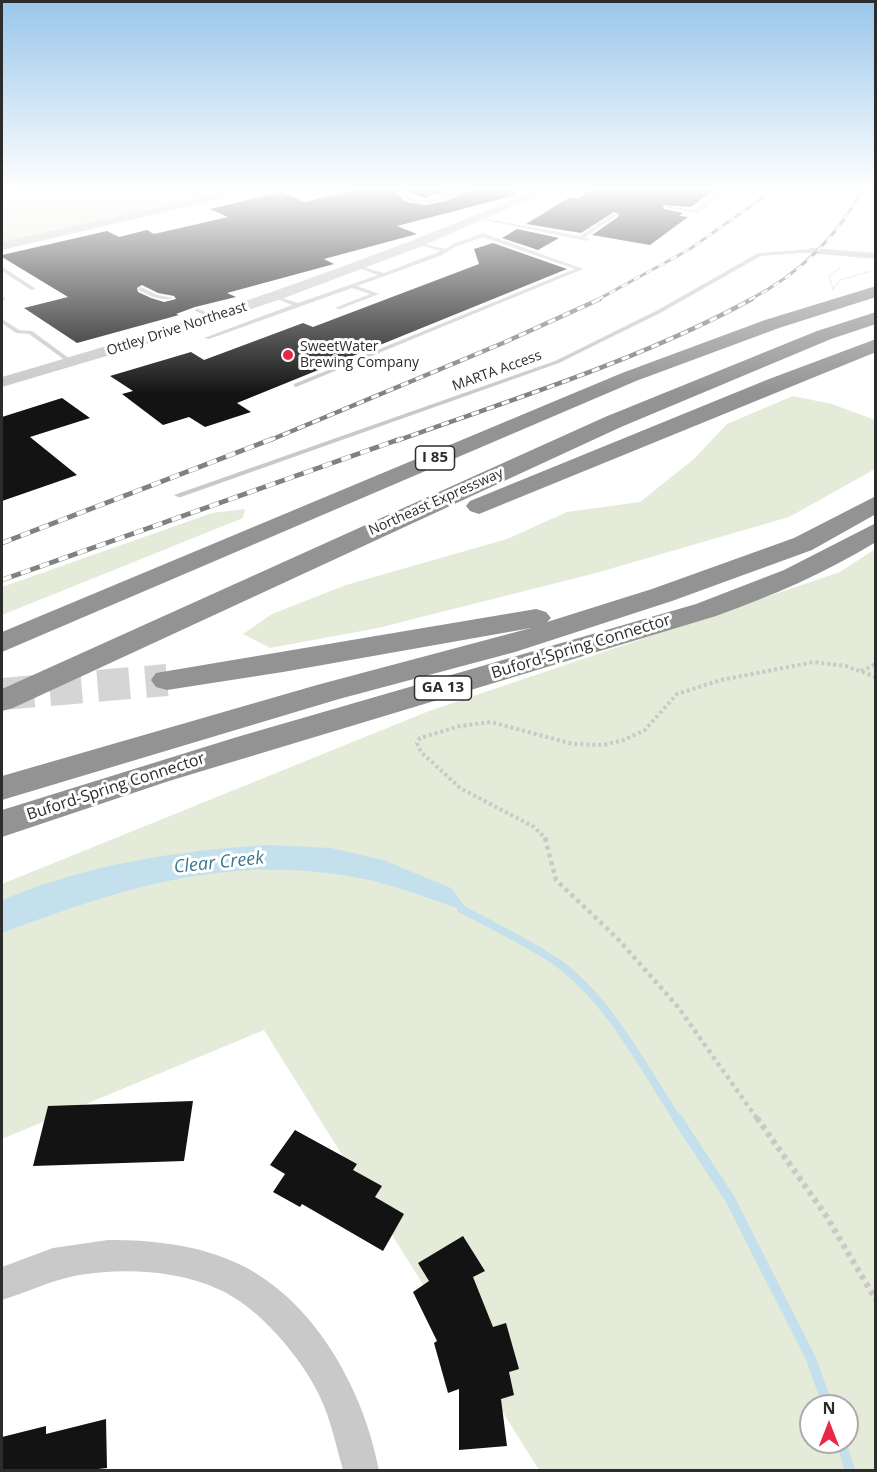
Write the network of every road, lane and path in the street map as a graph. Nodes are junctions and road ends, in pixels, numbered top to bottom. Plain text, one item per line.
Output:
1 (388, 257) edge
2 (430, 257) edge
3 (545, 257) edge
4 (754, 257) edge
5 (361, 267) junction
6 (2, 269) edge
7 (876, 270) edge
8 (382, 274) junction
9 (352, 286) junction
10 (33, 289) dead end
11 (141, 289) dead end
12 (832, 289) dead end
13 (876, 291) edge
14 (277, 297) junction
15 (171, 298) dead end
16 (299, 306) junction
17 (338, 308) dead end
18 (197, 310) dead end
19 (214, 317) junction
20 (876, 318) edge
21 (2, 321) edge
22 (207, 338) dead end
23 (876, 345) edge
24 (71, 362) junction
25 (4, 379) edge
26 (297, 385) dead end
27 (178, 495) dead end
28 (876, 503) edge
29 (876, 531) edge
30 (662, 595) junction
31 (134, 640) junction
32 (2, 643) edge
33 (876, 664) edge
34 (860, 671) junction
35 (876, 677) edge
36 (167, 680) tunnel mouth
37 (2, 701) edge
38 (2, 788) edge
39 (2, 824) edge
40 (2, 1284) edge
41 (876, 1300) edge
42 (361, 1470) edge

1 - 5 street, Ottley Drive Northeast
2 - 8 lane
3 - 26 lane
4 - 27 lane, MARTA Access
5 - 8 lane
5 - 14 street, Ottley Drive Northeast
6 - 10 lane
7 - 12 path
8 - 9 lane
9 - 16 lane
9 - 17 lane
11 - 15 lane
13 - 32 highway, I 85
14 - 16 lane
14 - 19 street, Ottley Drive Northeast
16 - 22 lane
18 - 19 lane
19 - 24 street, Ottley Drive Northeast
20 - 31 highway, Northeast Expressway / I 85
21 - 24 lane
23 - 31 highway
24 - 25 street, Ottley Drive Northeast
28 - 30 highway, Buford-Spring Connector / GA 13
29 - 39 highway, Buford-Spring Connector / GA 13
30 - 36 highway
30 - 38 highway, Buford-Spring Connector / GA 13
31 - 37 highway, Northeast Expressway / I 85
33 - 34 path
34 - 35 path
34 - 41 path
40 - 42 street

